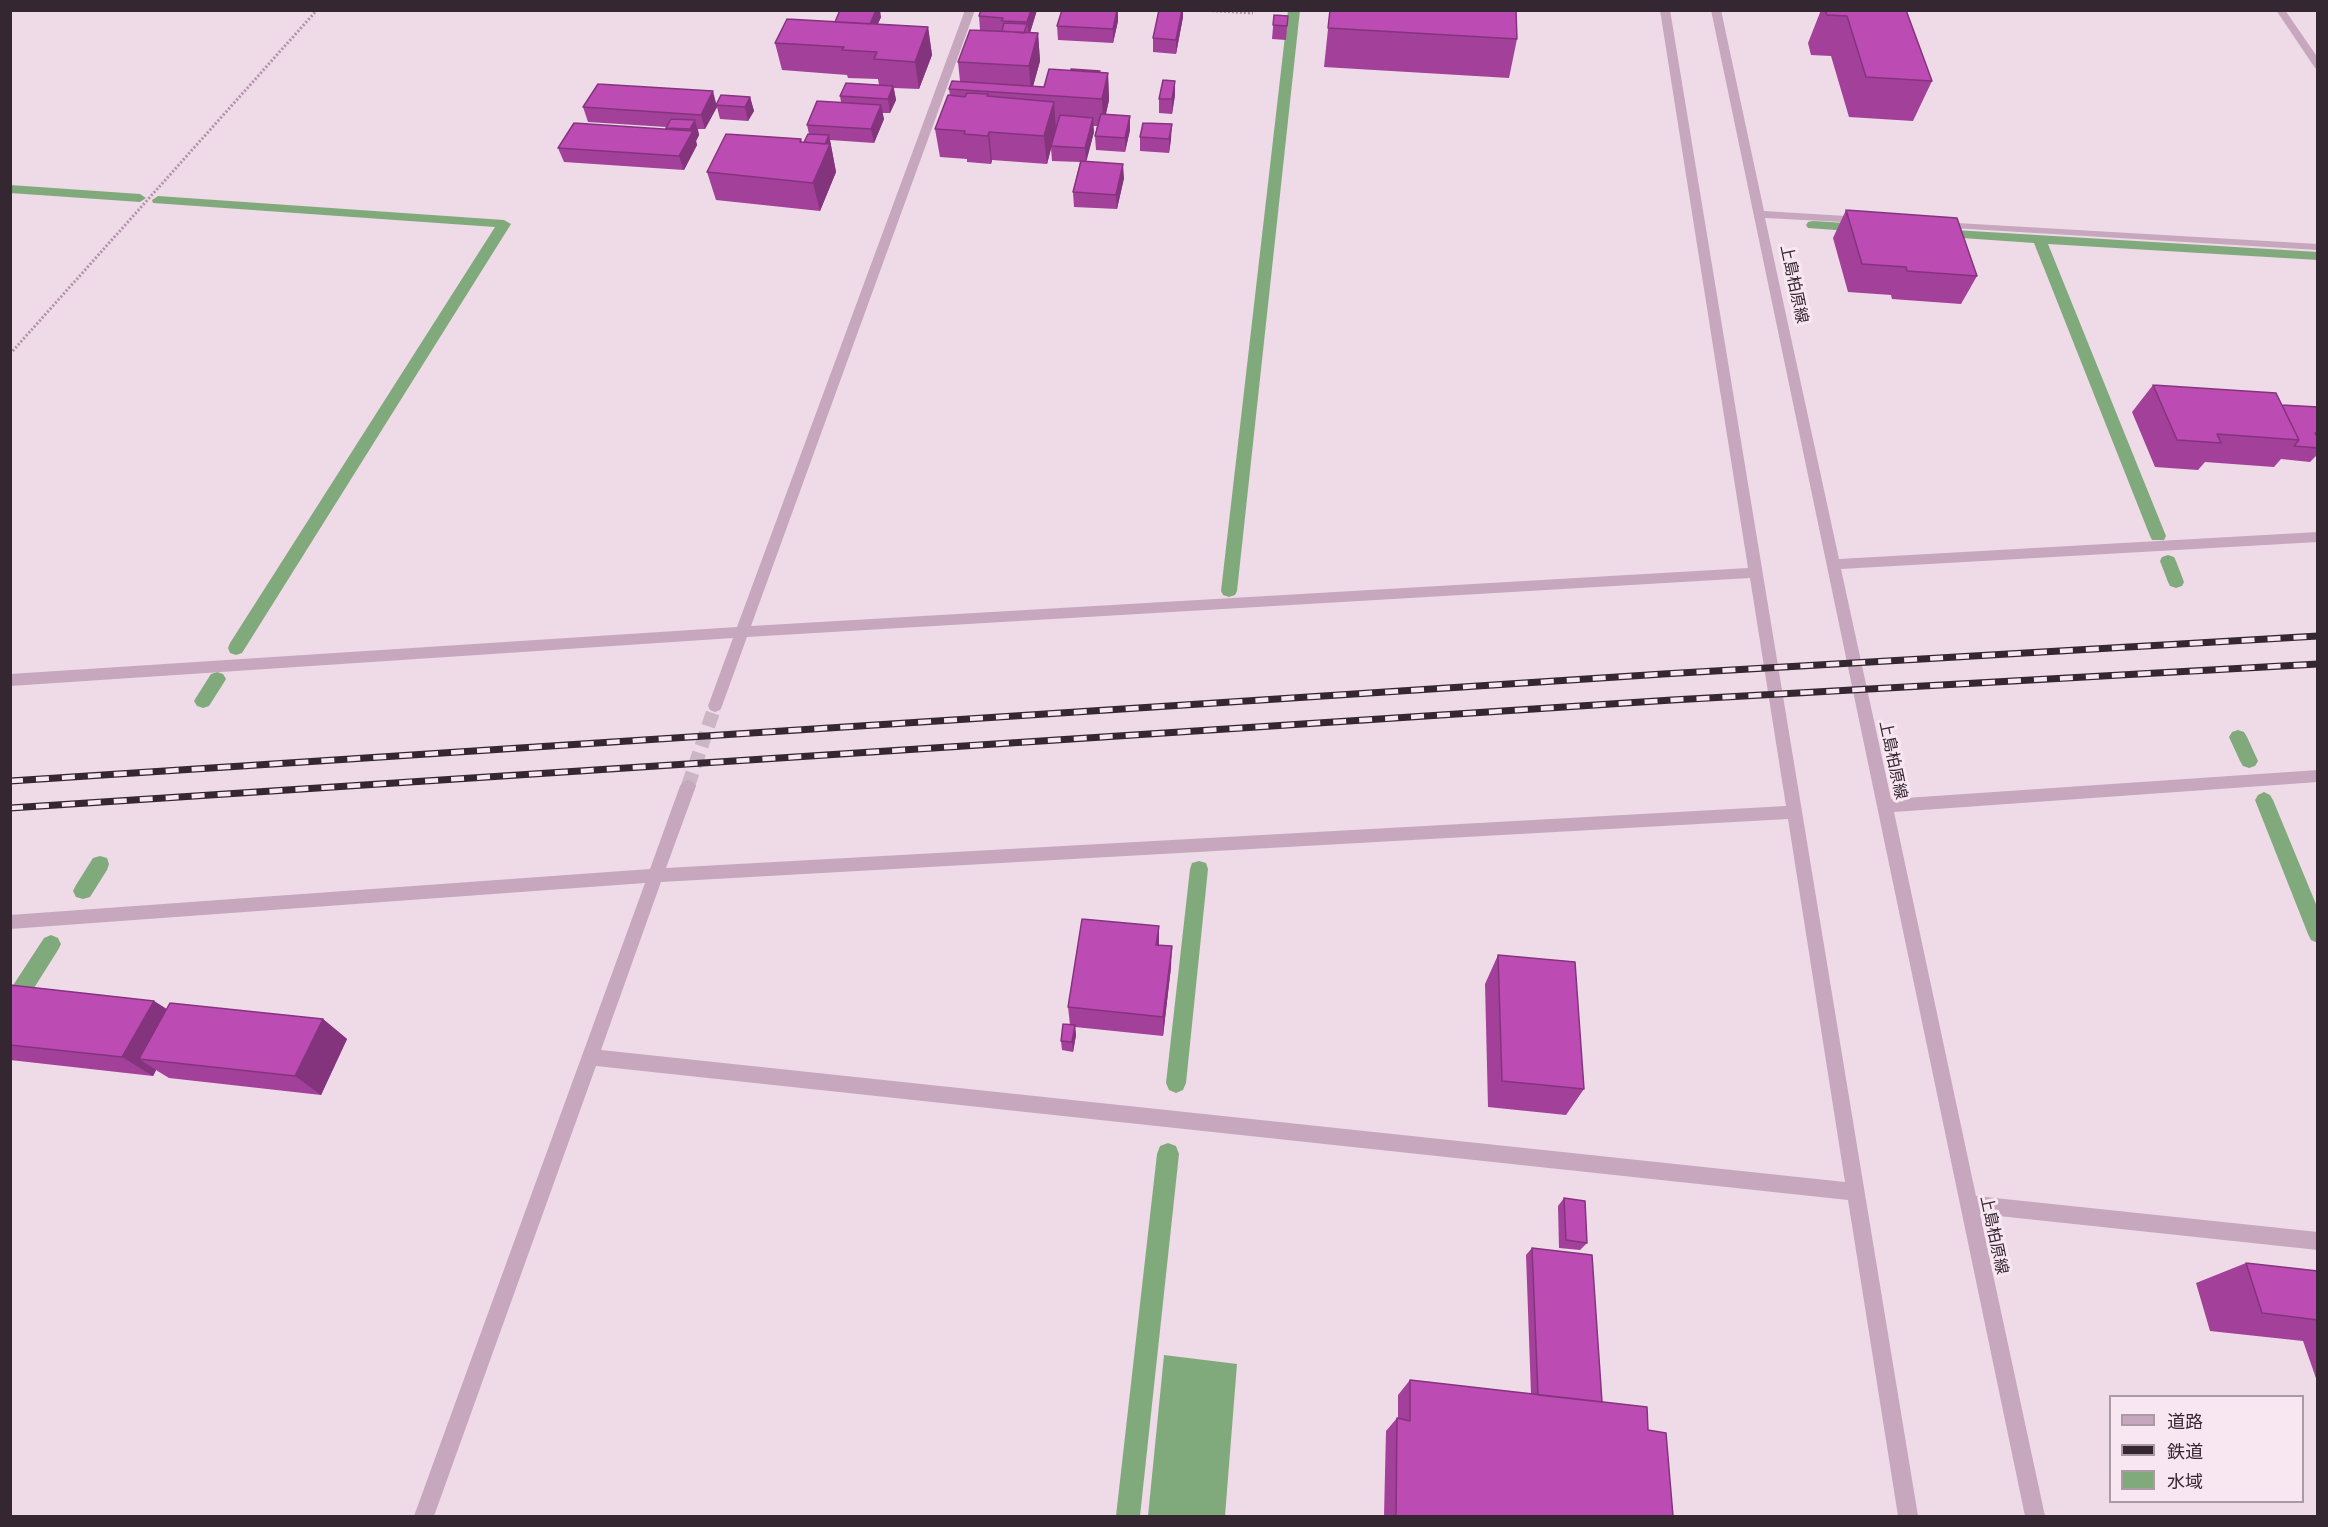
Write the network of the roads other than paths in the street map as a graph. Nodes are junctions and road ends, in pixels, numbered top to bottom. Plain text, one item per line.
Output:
1 (970, 10) edge
2 (1665, 10) edge
3 (1716, 10) edge
4 (2280, 10) edge
5 (2318, 66) edge
6 (1761, 214) junction
7 (1871, 221) edge
8 (1930, 224) edge
9 (2318, 247) edge
10 (2318, 537) edge
11 (1834, 564) junction
12 (1755, 573) junction
13 (741, 632) junction
14 (10, 680) edge
15 (715, 706) tunnel mouth
16 (2318, 776) edge
17 (688, 786) tunnel mouth
18 (1885, 806) junction
19 (1794, 812) junction
20 (658, 875) junction
21 (10, 922) edge
22 (592, 1057) junction
23 (1855, 1192) junction
24 (1969, 1204) junction
25 (2318, 1241) edge
26 (424, 1516) edge
27 (1908, 1516) edge
28 (2035, 1516) edge

1 - 13 street
2 - 12 street
3 - 6 street, 上島柏原線
4 - 5 street
6 - 7 street
6 - 11 street, 上島柏原線
8 - 9 street
10 - 11 street
11 - 18 street, 上島柏原線
12 - 13 street
12 - 19 street
13 - 14 street
13 - 15 street
16 - 18 street
17 - 20 street
18 - 24 street, 上島柏原線
19 - 20 street
19 - 23 street
20 - 21 street
20 - 22 street
22 - 23 street
22 - 26 street
23 - 27 street
24 - 25 street
24 - 28 street, 上島柏原線

